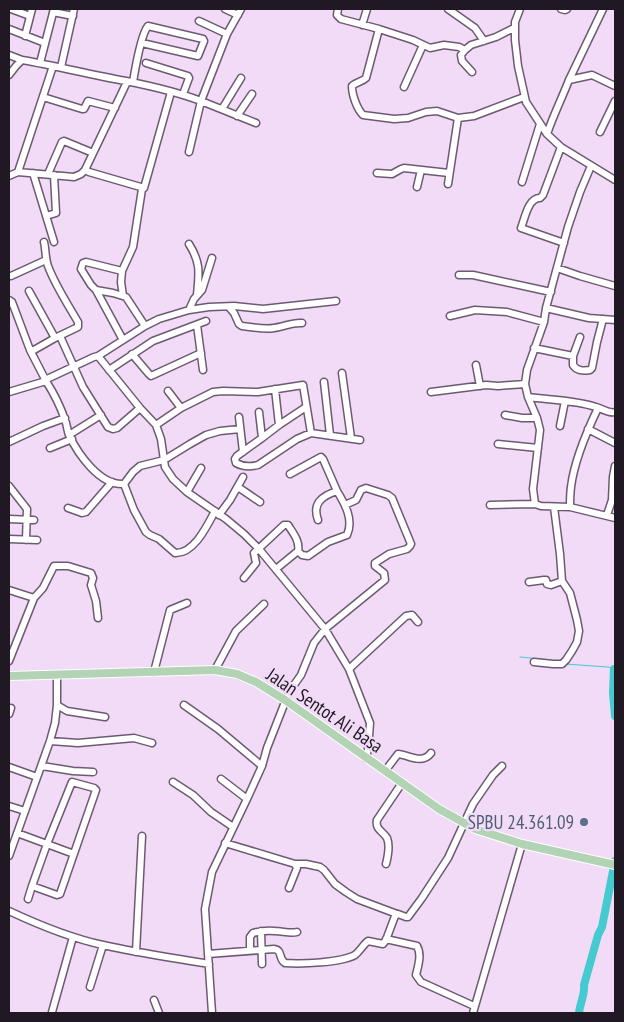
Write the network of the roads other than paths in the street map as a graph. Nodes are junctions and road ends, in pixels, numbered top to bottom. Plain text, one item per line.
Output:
1 (11, 9) edge
2 (74, 9) edge
3 (225, 9) edge
4 (338, 9) edge
5 (367, 9) edge
6 (448, 9) edge
7 (520, 9) edge
8 (561, 9) edge
9 (567, 9) edge
10 (604, 9) edge
11 (53, 10) edge
12 (31, 12) edge
13 (240, 12) edge
14 (73, 16) junction
15 (199, 21) dead end
16 (362, 25) junction
17 (514, 28) junction
18 (9, 29) edge
19 (379, 29) junction
20 (227, 34) junction
21 (25, 36) junction
22 (484, 41) junction
23 (45, 43) junction
24 (142, 43) junction
25 (423, 45) junction
26 (465, 50) junction
27 (9, 55) edge
28 (22, 60) junction
29 (40, 63) junction
30 (146, 63) dead end
31 (53, 66) junction
32 (61, 67) junction
33 (472, 72) dead end
34 (9, 75) edge
35 (241, 78) dead end
36 (569, 80) junction
37 (130, 82) junction
38 (615, 86) edge
39 (404, 87) dead end
40 (171, 92) junction
41 (183, 94) junction
42 (252, 94) dead end
43 (43, 97) junction
44 (524, 97) junction
45 (201, 101) junction
46 (615, 101) edge
47 (115, 108) junction
48 (222, 109) junction
49 (237, 116) junction
50 (458, 118) junction
51 (256, 122) dead end
52 (540, 124) junction
53 (600, 132) dead end
54 (547, 134) junction
55 (562, 148) junction
56 (189, 152) dead end
57 (93, 153) junction
58 (591, 166) junction
59 (85, 170) junction
60 (421, 170) junction
61 (18, 172) junction
62 (33, 173) junction
63 (377, 173) dead end
64 (449, 173) junction
65 (51, 175) junction
66 (9, 176) edge
67 (615, 180) edge
68 (522, 182) dead end
69 (448, 184) dead end
70 (417, 187) dead end
71 (142, 188) junction
72 (46, 216) junction
73 (44, 242) dead end
74 (54, 242) dead end
75 (564, 243) junction
76 (188, 244) dead end
77 (212, 258) dead end
78 (46, 260) junction
79 (557, 268) junction
80 (122, 271) junction
81 (459, 275) dead end
82 (11, 276) dead end
83 (615, 286) edge
84 (96, 290) junction
85 (28, 291) dead end
86 (551, 292) junction
87 (123, 296) junction
88 (197, 296) junction
89 (9, 300) edge
90 (336, 301) dead end
91 (229, 306) junction
92 (546, 308) junction
93 (189, 310) junction
94 (450, 316) dead end
95 (603, 319) junction
96 (615, 320) edge
97 (206, 322) dead end
98 (544, 322) junction
99 (302, 323) dead end
100 (197, 325) junction
101 (145, 326) junction
102 (58, 337) junction
103 (580, 337) dead end
104 (123, 340) junction
105 (534, 348) junction
106 (30, 350) junction
107 (201, 353) junction
108 (132, 354) junction
109 (98, 356) junction
110 (573, 356) junction
111 (476, 365) dead end
112 (75, 366) junction
113 (109, 370) junction
114 (204, 370) dead end
115 (342, 373) dead end
116 (46, 381) junction
117 (324, 382) dead end
118 (525, 384) junction
119 (480, 386) junction
120 (275, 389) junction
121 (168, 391) dead end
122 (9, 392) edge
123 (431, 392) dead end
124 (528, 397) junction
125 (565, 401) junction
126 (306, 407) junction
127 (140, 408) junction
128 (181, 408) junction
129 (598, 408) junction
130 (259, 412) dead end
131 (615, 412) edge
132 (101, 415) junction
133 (505, 415) dead end
134 (239, 417) dead end
135 (65, 418) junction
136 (537, 418) junction
137 (156, 425) junction
138 (279, 425) junction
139 (560, 426) dead end
140 (240, 429) junction
141 (588, 429) junction
142 (311, 433) junction
143 (330, 435) junction
144 (71, 437) junction
145 (262, 438) junction
146 (351, 438) junction
147 (360, 440) dead end
148 (9, 442) edge
149 (615, 443) edge
150 (498, 444) dead end
151 (50, 448) dead end
152 (538, 448) junction
153 (243, 452) junction
154 (164, 460) junction
155 (615, 466) edge
156 (201, 468) dead end
157 (290, 474) dead end
158 (243, 477) dead end
159 (112, 482) junction
160 (124, 484) junction
161 (9, 486) edge
162 (238, 487) junction
163 (338, 491) junction
164 (187, 492) junction
165 (260, 502) dead end
166 (535, 504) junction
167 (345, 505) junction
168 (490, 505) dead end
169 (554, 507) junction
170 (570, 507) junction
171 (68, 508) dead end
172 (217, 513) junction
173 (608, 515) junction
174 (615, 518) edge
175 (9, 519) edge
176 (31, 520) junction
177 (318, 520) dead end
178 (9, 539) edge
179 (26, 540) junction
180 (37, 540) dead end
181 (259, 549) junction
182 (298, 551) junction
183 (276, 569) junction
184 (244, 578) dead end
185 (562, 581) junction
186 (529, 582) dead end
187 (9, 590) edge
188 (34, 598) junction
189 (187, 603) dead end
190 (264, 604) dead end
191 (98, 618) dead end
192 (418, 622) dead end
193 (325, 629) junction
194 (9, 661) edge
195 (534, 662) dead end
196 (349, 669) junction
197 (215, 670) junction
198 (154, 672) junction
199 (57, 675) junction
200 (9, 676) edge
201 (285, 700) junction
202 (57, 705) junction
203 (184, 705) dead end
204 (105, 717) dead end
205 (50, 741) junction
206 (152, 742) dead end
207 (431, 753) dead end
208 (366, 758) junction
209 (42, 766) junction
210 (262, 766) junction
211 (502, 766) dead end
212 (9, 767) edge
213 (385, 771) junction
214 (93, 772) dead end
215 (37, 777) junction
216 (221, 779) dead end
217 (173, 782) dead end
218 (402, 783) junction
219 (248, 799) junction
220 (9, 806) edge
221 (25, 811) junction
222 (464, 823) junction
223 (233, 827) junction
224 (17, 833) junction
225 (142, 836) dead end
226 (225, 843) junction
227 (47, 844) junction
228 (522, 844) junction
229 (74, 854) junction
230 (9, 856) edge
231 (295, 864) junction
232 (386, 864) dead end
233 (615, 865) edge
234 (32, 886) junction
235 (289, 888) dead end
236 (28, 899) dead end
237 (9, 911) edge
238 (396, 914) junction
239 (261, 931) junction
240 (297, 932) dead end
241 (73, 937) junction
242 (386, 939) junction
243 (103, 945) junction
244 (262, 949) junction
245 (250, 950) junction
246 (136, 952) junction
247 (208, 954) junction
248 (209, 964) junction
249 (262, 964) dead end
250 (90, 986) dead end
251 (154, 1000) dead end
252 (473, 1010) edge
253 (52, 1012) edge
254 (159, 1013) edge
255 (212, 1013) edge

1 - 12 street
2 - 14 street
3 - 13 street
4 - 16 street
5 - 16 street
6 - 22 street
7 - 17 street
8 - 9 street
10 - 36 street
11 - 14 street
11 - 23 street
12 - 21 street
13 - 20 street
14 - 32 street
15 - 20 street
16 - 19 street
17 - 22 street
17 - 44 street
18 - 21 street
19 - 25 street
19 - 50 street
20 - 45 street
21 - 23 street
22 - 26 street
23 - 29 street
24 - 24 street
24 - 37 street
25 - 26 street
25 - 39 street
26 - 33 street
27 - 28 street
28 - 29 street
28 - 34 street
29 - 31 street
30 - 41 street
31 - 32 street
31 - 43 street
32 - 37 street
35 - 48 street
36 - 38 street
36 - 54 street
37 - 40 street
37 - 47 street
40 - 41 street
40 - 71 street
41 - 45 street
42 - 49 street
43 - 47 street
43 - 61 street
44 - 50 street
44 - 52 street
45 - 48 street
45 - 56 street
46 - 53 street
47 - 57 street
48 - 49 street
49 - 51 street
50 - 64 street
52 - 54 street
52 - 68 street
54 - 55 street
55 - 58 street
55 - 75 street
57 - 59 street
57 - 65 street
58 - 67 street
58 - 75 street
59 - 65 street
59 - 71 street
60 - 63 street
60 - 64 street
60 - 70 street
61 - 62 street
61 - 66 street
62 - 65 street
62 - 72 street
64 - 69 street
65 - 72 street
71 - 80 street
72 - 74 street
73 - 78 street
75 - 79 street
76 - 88 street
77 - 88 street
78 - 82 street
78 - 102 street
79 - 83 street
79 - 86 street
80 - 84 street
80 - 87 street
81 - 86 street
84 - 87 street
84 - 104 street
85 - 102 street
86 - 92 street
87 - 101 street
88 - 93 street
89 - 106 street
90 - 91 street
91 - 93 street
91 - 99 street
92 - 95 street
92 - 98 street
93 - 101 street
94 - 98 street
95 - 96 street
95 - 110 street
97 - 100 street
98 - 105 street
100 - 107 street
100 - 108 street
101 - 104 street
102 - 106 street
102 - 112 street
103 - 110 street
104 - 109 street
105 - 110 street
105 - 118 street
106 - 116 street
107 - 108 street
107 - 114 street
108 - 113 street
109 - 112 street
109 - 113 street
111 - 119 street
112 - 116 street
112 - 132 street
113 - 127 street
115 - 146 street
116 - 122 street
116 - 135 street
117 - 143 street
118 - 119 street
118 - 124 street
119 - 123 street
120 - 126 street
120 - 128 street
120 - 138 street
121 - 128 street
124 - 125 street
124 - 136 street
125 - 129 street
125 - 139 street
126 - 138 street
126 - 142 street
127 - 132 street
127 - 137 street
128 - 137 street
129 - 131 street
129 - 141 street
130 - 145 street
132 - 144 street
133 - 136 street
134 - 140 street
135 - 144 street
135 - 148 street
136 - 152 street
137 - 154 street
138 - 145 street
140 - 153 street
140 - 154 street
141 - 149 street
141 - 170 street
142 - 143 street
142 - 153 street
143 - 146 street
144 - 151 street
144 - 159 street
145 - 153 street
146 - 147 street
150 - 152 street
152 - 166 street
154 - 160 street
154 - 164 street
155 - 173 street
156 - 164 street
157 - 163 street
158 - 162 street
159 - 160 street
159 - 171 street
160 - 172 street
161 - 176 street
162 - 165 street
162 - 172 street
163 - 167 street
163 - 177 street
164 - 172 street
166 - 168 street
166 - 169 street
167 - 182 street
167 - 193 street
169 - 170 street
169 - 185 street
170 - 173 street
172 - 181 street
173 - 174 street
175 - 176 street
176 - 179 street
178 - 179 street
179 - 180 street
181 - 182 street
181 - 183 street
181 - 184 street
182 - 183 street
183 - 193 street
185 - 186 street
185 - 195 street
187 - 188 street
188 - 191 street
188 - 194 street
189 - 198 street
190 - 197 street
192 - 196 street
193 - 196 street
193 - 201 street
196 - 208 street
197 - 198 main road, Jalan Sentot Ali Basa
197 - 201 main road, Jalan Sentot Ali Basa
198 - 199 main road, Jalan Sentot Ali Basa
199 - 200 main road, Jalan Sentot Ali Basa
199 - 202 street
201 - 208 main road, Jalan Sentot Ali Basa
201 - 210 street
202 - 204 street
202 - 205 street
203 - 210 street
205 - 206 street
205 - 209 street
207 - 213 street
208 - 213 main road, Jalan Sentot Ali Basa
209 - 214 street
209 - 215 street
210 - 219 street
211 - 222 street
212 - 215 street
213 - 218 main road, Jalan Sentot Ali Basa
215 - 221 street
216 - 219 street
217 - 223 street
218 - 222 main road, Jalan Sentot Ali Basa
218 - 232 street
219 - 223 street
220 - 221 street
221 - 224 street
222 - 228 main road, Jalan Sentot Ali Basa
222 - 238 street
223 - 226 street
224 - 227 street
224 - 230 street
225 - 246 street
226 - 231 street
226 - 247 street
227 - 229 street
227 - 229 street
227 - 234 street
228 - 233 main road, Jalan Sentot Ali Basa
228 - 252 street
229 - 234 street
231 - 235 street
231 - 238 street
234 - 236 street
237 - 241 street
238 - 242 street
239 - 240 street
239 - 244 street
239 - 245 street
241 - 243 street
241 - 253 street
242 - 244 street
242 - 252 street
243 - 246 street
243 - 250 street
244 - 245 street
244 - 249 street
245 - 247 street
246 - 248 street
247 - 248 street
248 - 255 street
251 - 254 street

